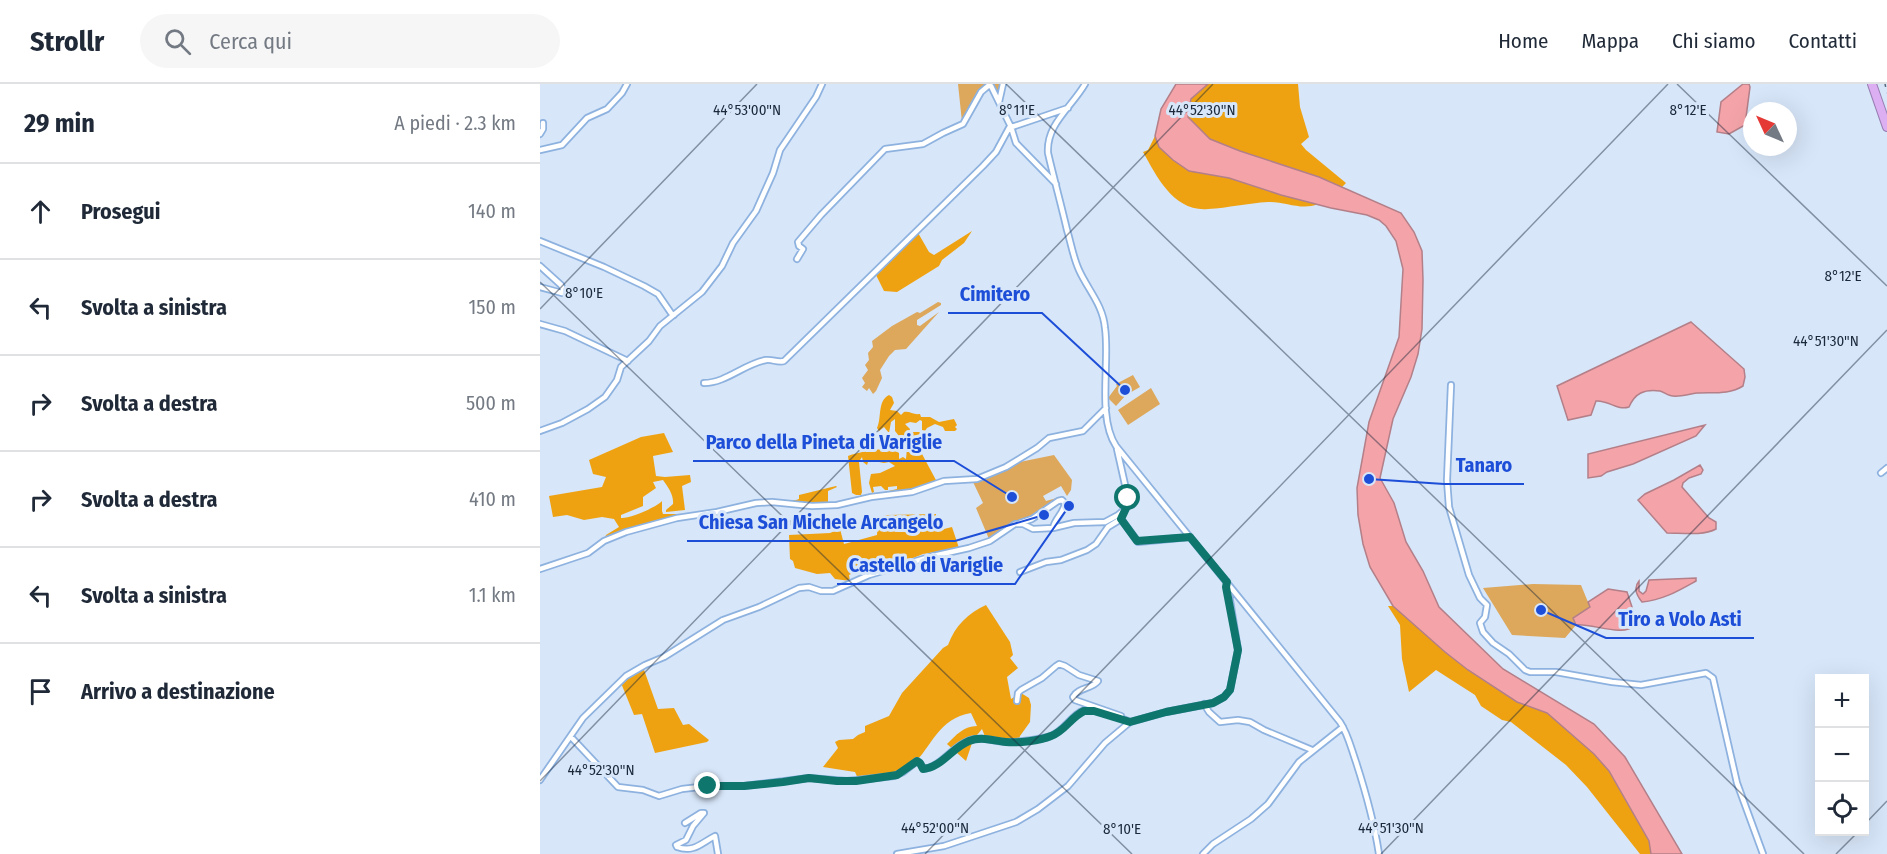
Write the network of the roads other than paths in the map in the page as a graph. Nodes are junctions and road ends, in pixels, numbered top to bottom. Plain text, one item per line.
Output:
1 (627, 84) edge
2 (822, 84) edge
3 (1003, 84) edge
4 (1085, 84) edge
5 (1873, 84) edge
6 (999, 102) junction
7 (1068, 108) junction
8 (1887, 119) edge
9 (543, 123) dead end
10 (1011, 126) junction
11 (1887, 127) edge
12 (540, 134) edge
13 (540, 150) edge
14 (1056, 184) junction
15 (540, 241) edge
16 (797, 259) dead end
17 (540, 266) edge
18 (540, 286) edge
19 (674, 315) junction
20 (540, 324) edge
21 (628, 362) junction
22 (704, 383) dead end
23 (1450, 385) dead end
24 (1106, 408) junction
25 (540, 430) edge
26 (1116, 446) junction
27 (1887, 468) edge
28 (1881, 473) dead end
29 (1123, 512) junction
30 (1121, 519) junction
31 (1020, 523) junction
32 (1053, 528) junction
33 (1190, 537) junction
34 (540, 569) edge
35 (1020, 572) dead end
36 (1227, 582) junction
37 (1017, 701) dead end
38 (1204, 704) junction
39 (1129, 722) junction
40 (1343, 727) junction
41 (571, 737) junction
42 (1312, 750) junction
43 (540, 780) edge
44 (685, 823) dead end
45 (718, 854) edge
46 (897, 854) edge
47 (1203, 854) edge
48 (1379, 854) edge
49 (1763, 854) edge

1 - 13 street
2 - 19 street
3 - 6 street
4 - 7 street
5 - 8 highway
5 - 11 highway
6 - 10 street
6 - 16 street
7 - 10 street
7 - 14 street
9 - 12 street
10 - 14 street
10 - 22 street
14 - 24 street
15 - 19 street
17 - 18 street
19 - 21 street
20 - 21 street
21 - 25 street
23 - 49 street
24 - 26 street
24 - 34 street
26 - 29 street
26 - 33 street
27 - 28 street
29 - 30 street
29 - 32 street
30 - 33 street
30 - 35 street
31 - 32 street
31 - 32 street
31 - 41 street
33 - 36 street
36 - 38 street
36 - 40 street
37 - 39 street
38 - 39 street
38 - 42 street
39 - 41 street
39 - 46 street
40 - 42 street
40 - 48 street
41 - 43 street
42 - 47 street
44 - 45 street

